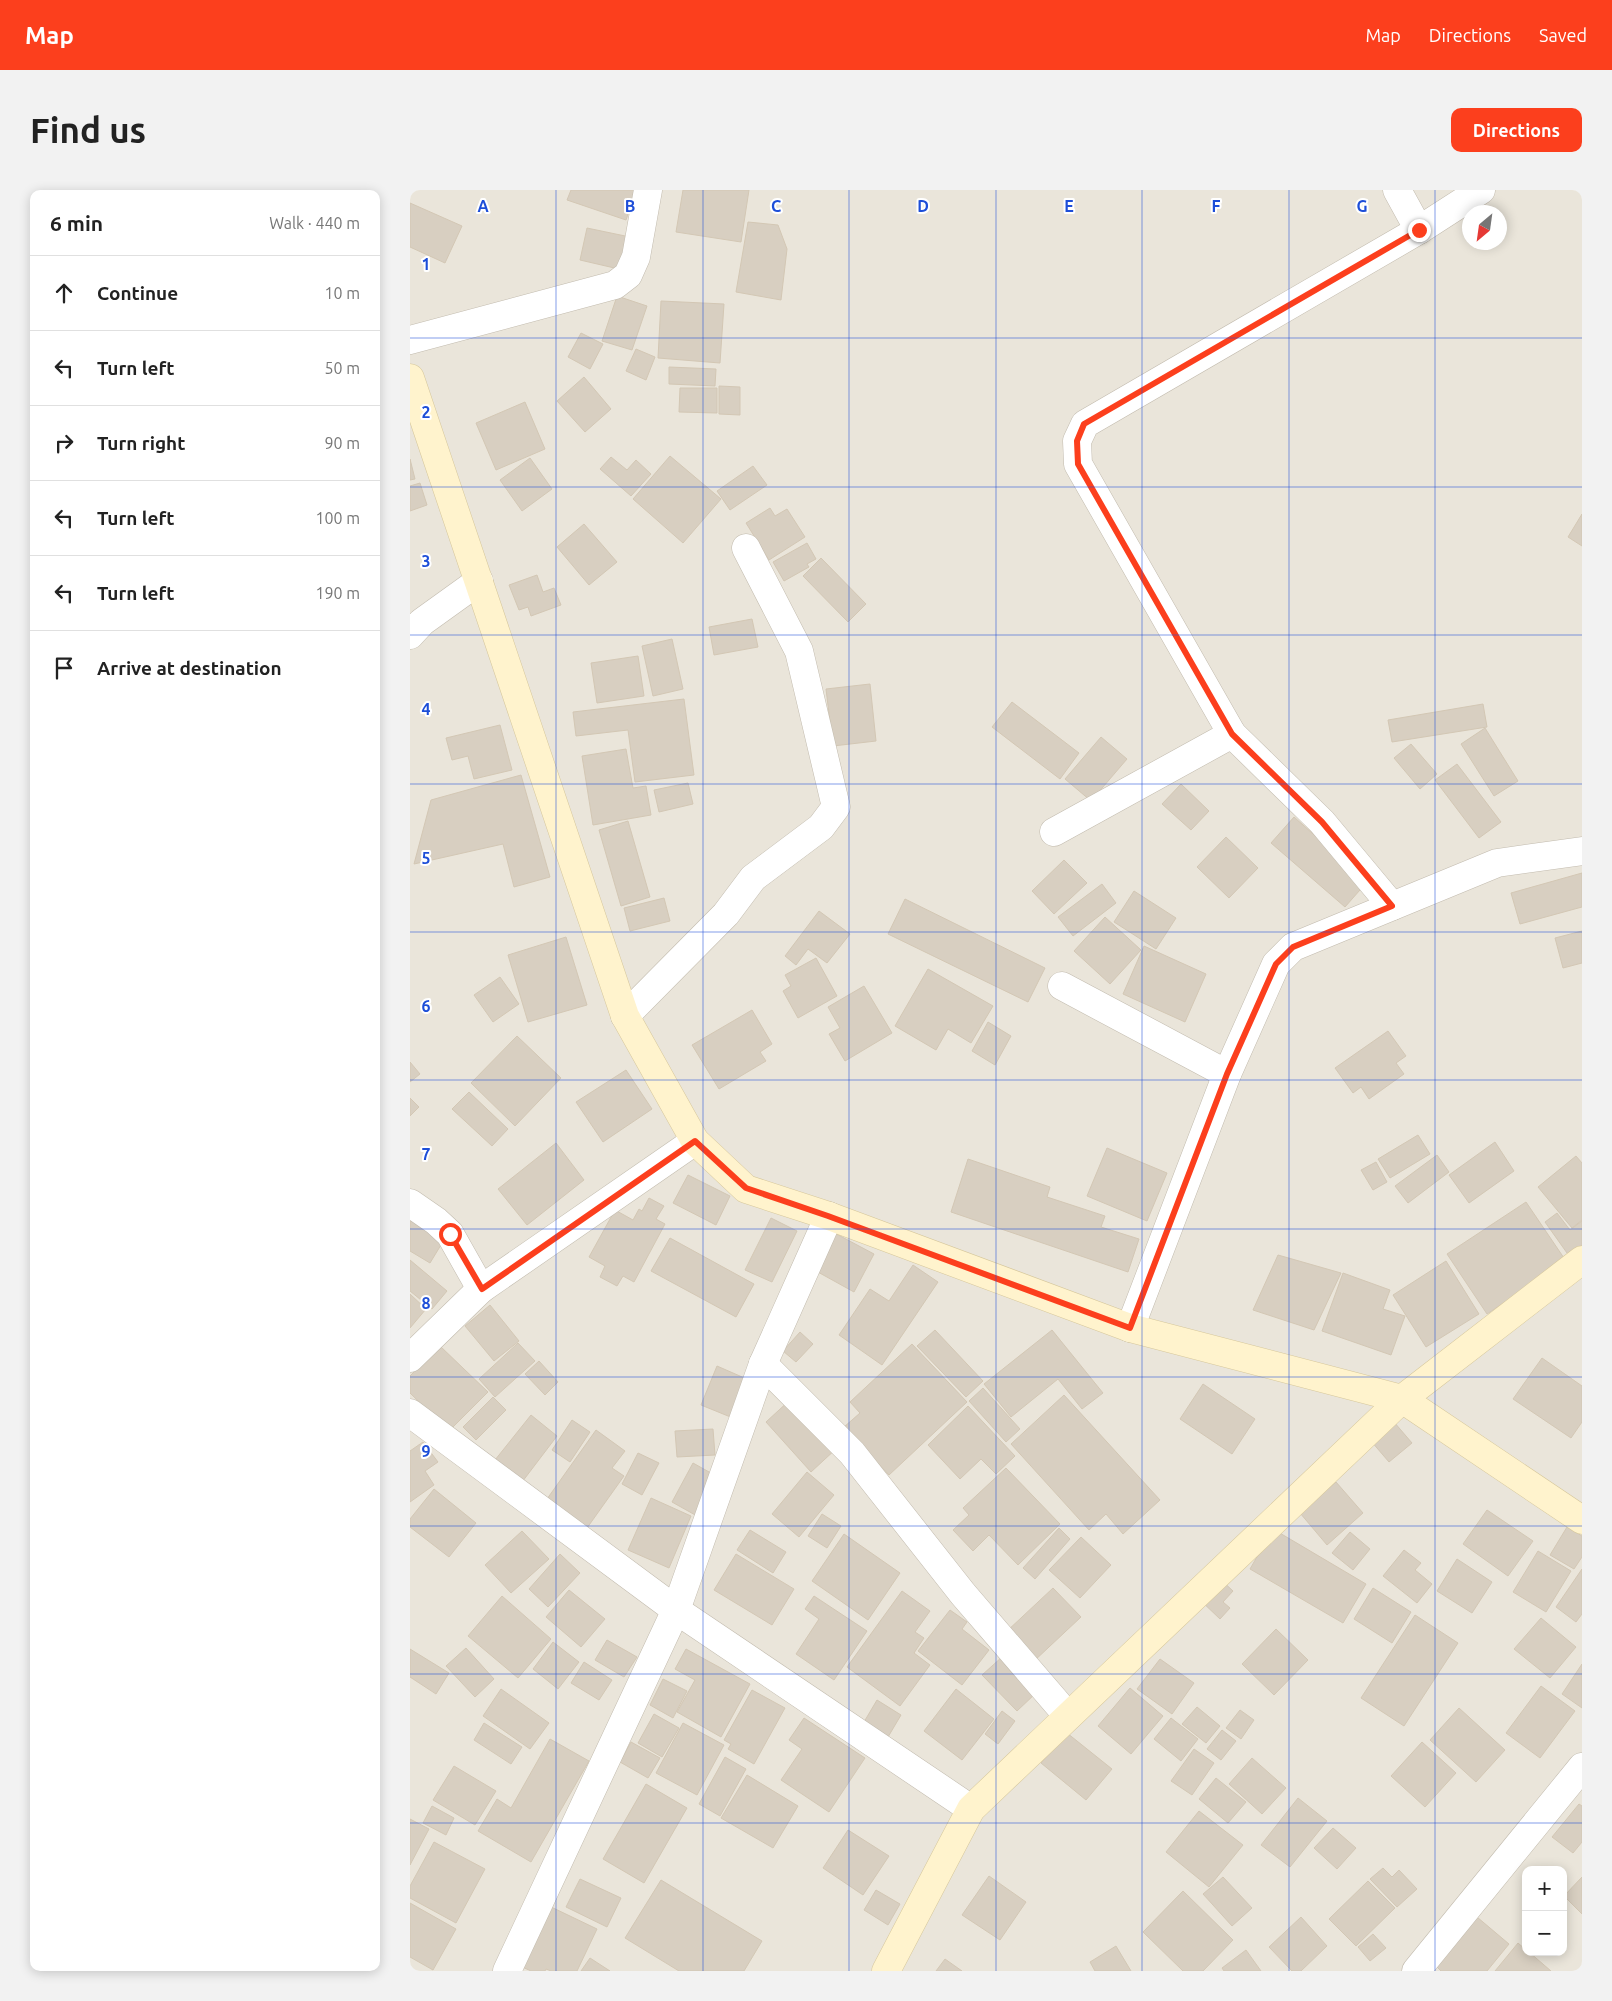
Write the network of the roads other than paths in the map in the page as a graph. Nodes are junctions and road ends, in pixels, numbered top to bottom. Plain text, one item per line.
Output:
1 (648, 190) edge
2 (1397, 190) edge
3 (1481, 190) edge
4 (1419, 230) junction
5 (410, 340) edge
6 (410, 378) edge
7 (746, 548) dead end
8 (478, 581) junction
9 (410, 636) edge
10 (1232, 734) junction
11 (1054, 832) dead end
12 (1582, 851) edge
13 (1392, 906) junction
14 (1062, 986) dead end
15 (625, 1016) junction
16 (1227, 1074) junction
17 (695, 1141) junction
18 (410, 1203) edge
19 (828, 1216) junction
20 (1582, 1260) edge
21 (482, 1289) junction
22 (1130, 1328) junction
23 (410, 1358) edge
24 (763, 1364) junction
25 (1402, 1399) junction
26 (410, 1413) edge
27 (1582, 1520) edge
28 (676, 1610) junction
29 (1068, 1716) junction
30 (1582, 1767) edge
31 (971, 1808) junction
32 (507, 1971) edge
33 (886, 1971) edge
34 (1416, 1971) edge

1 - 5 street
2 - 4 street
3 - 4 street
4 - 10 street
6 - 8 street
7 - 15 street
8 - 9 street
8 - 15 street
10 - 11 street
10 - 13 street
12 - 13 street
13 - 16 street
14 - 16 street
15 - 17 street
16 - 22 street
17 - 19 street
17 - 21 street
18 - 21 street
19 - 22 street
19 - 24 street
20 - 25 street
21 - 23 street
22 - 25 street
24 - 28 street
24 - 29 street
25 - 27 street
25 - 29 street
26 - 28 street
28 - 31 street
28 - 32 street
29 - 31 street
30 - 34 street
31 - 33 street

